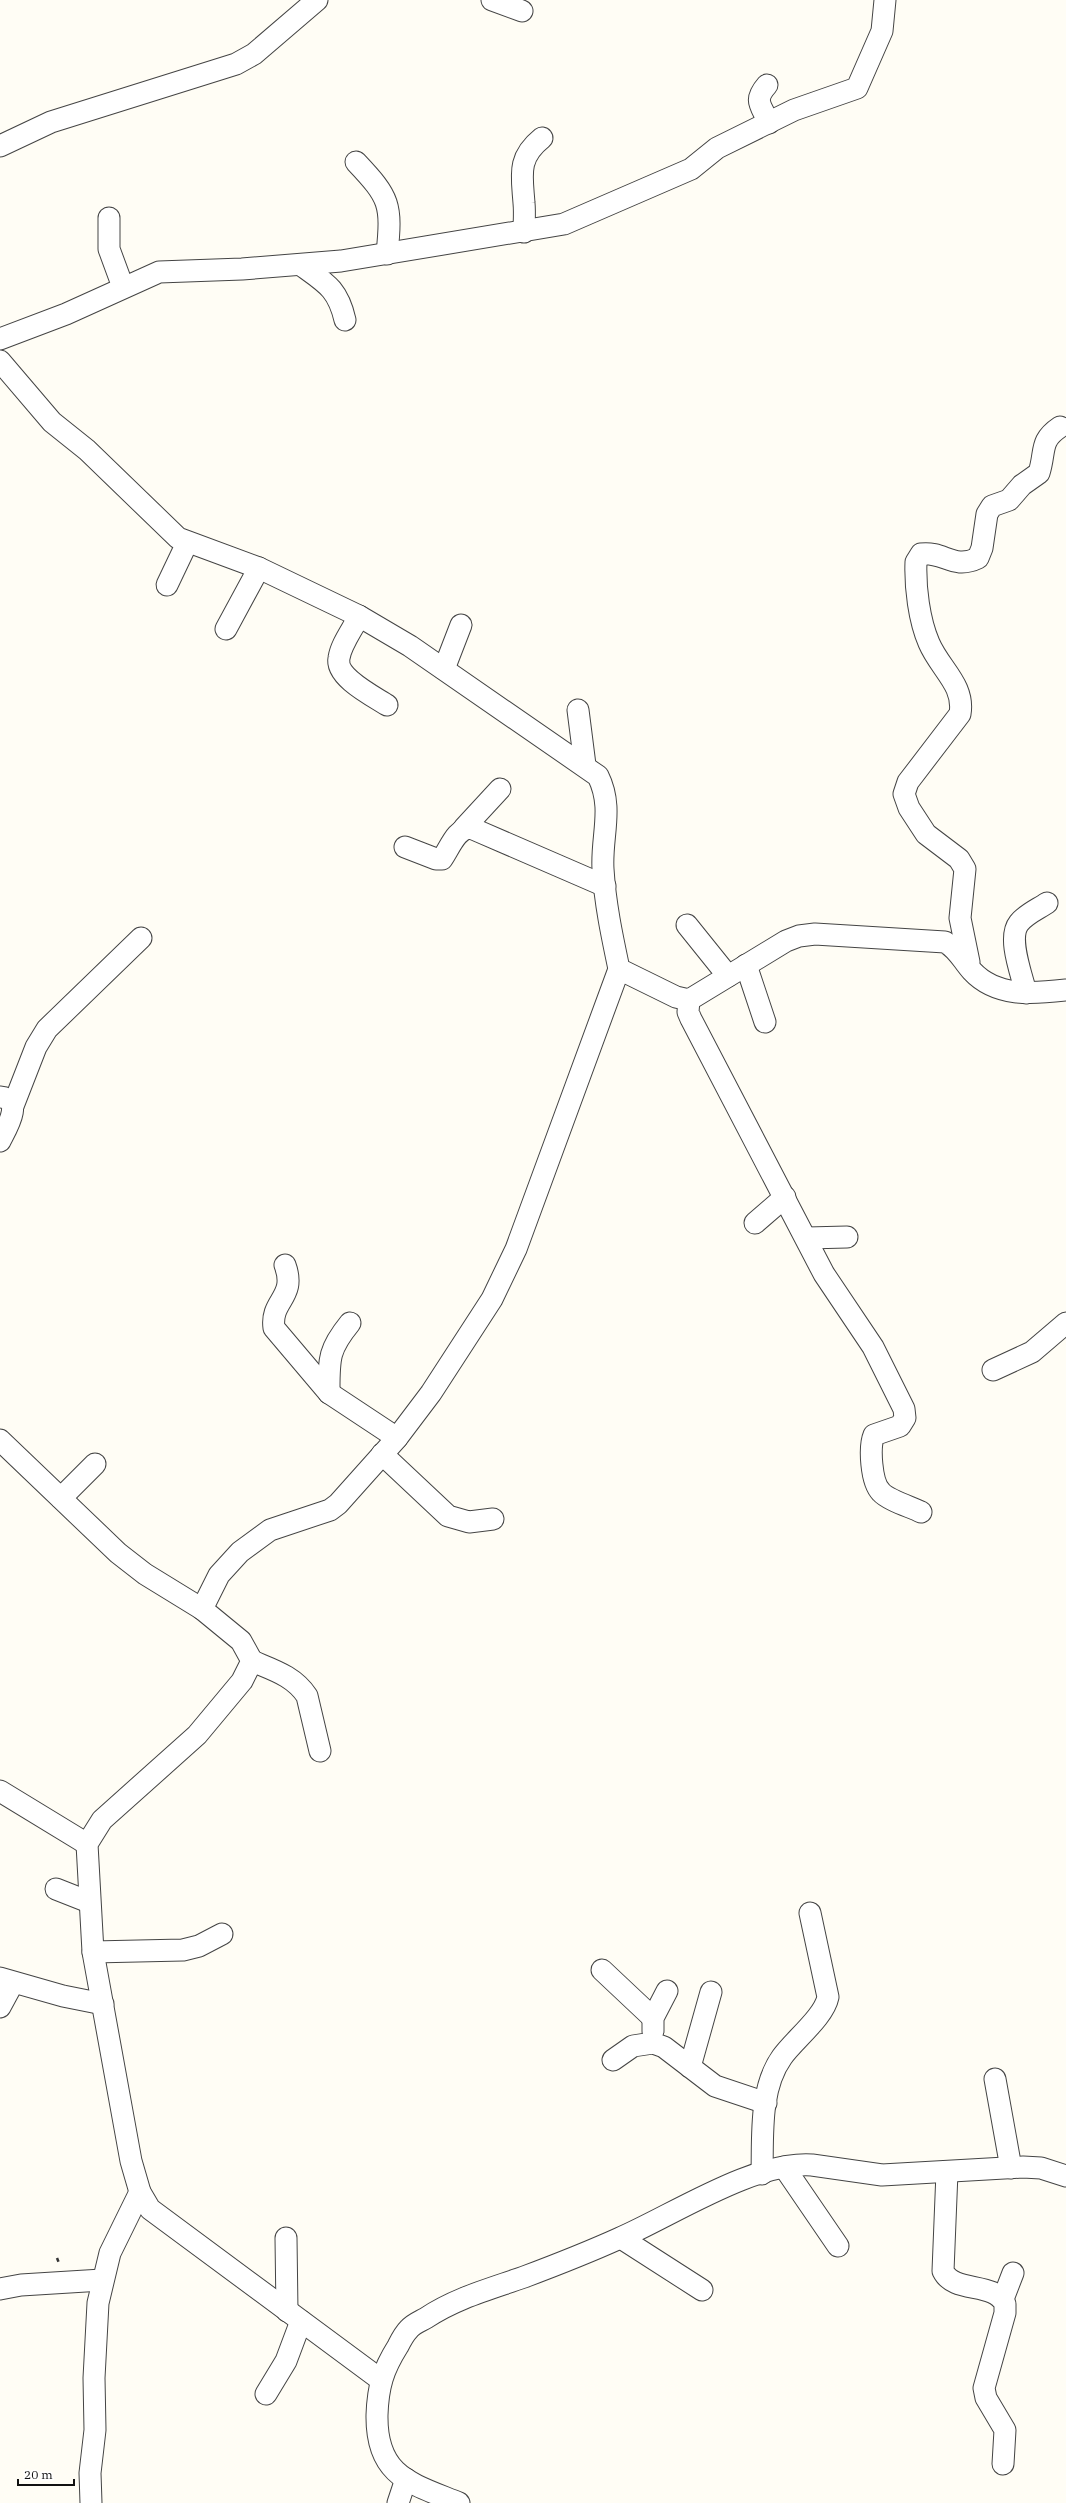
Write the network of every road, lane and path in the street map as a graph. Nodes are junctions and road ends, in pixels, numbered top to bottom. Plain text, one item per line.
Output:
1 (317, 0) edge
2 (492, 0) edge
3 (885, 0) edge
4 (522, 11) dead end
5 (767, 85) dead end
6 (769, 122) junction
7 (542, 138) dead end
8 (0, 146) edge
9 (356, 162) dead end
10 (109, 218) dead end
11 (524, 232) junction
12 (387, 254) junction
13 (301, 265) junction
14 (124, 286) junction
15 (345, 320) dead end
16 (0, 339) edge
17 (0, 361) edge
18 (1060, 427) dead end
19 (187, 543) junction
20 (259, 568) junction
21 (167, 585) dead end
22 (359, 616) junction
23 (461, 625) dead end
24 (226, 629) dead end
25 (444, 669) junction
26 (386, 706) dead end
27 (578, 710) dead end
28 (585, 765) junction
29 (500, 789) dead end
30 (464, 828) junction
31 (405, 847) dead end
32 (605, 886) junction
33 (1047, 903) dead end
34 (687, 925) dead end
35 (141, 938) dead end
36 (746, 965) junction
37 (619, 969) junction
38 (971, 970) junction
39 (728, 976) junction
40 (1066, 990) edge
41 (1026, 993) junction
42 (689, 1000) junction
43 (765, 1022) dead end
44 (7, 1097) edge
45 (0, 1141) edge
46 (785, 1197) junction
47 (756, 1223) dead end
48 (848, 1237) dead end
49 (807, 1238) junction
50 (286, 1265) dead end
51 (350, 1323) dead end
52 (1066, 1323) edge
53 (994, 1370) dead end
54 (329, 1393) junction
55 (397, 1438) junction
56 (0, 1440) edge
57 (382, 1454) junction
58 (95, 1464) dead end
59 (61, 1498) junction
60 (921, 1512) dead end
61 (493, 1519) dead end
62 (202, 1609) junction
63 (252, 1661) junction
64 (320, 1751) dead end
65 (0, 1791) edge
66 (87, 1844) junction
67 (56, 1889) dead end
68 (89, 1902) junction
69 (810, 1913) dead end
70 (222, 1934) dead end
71 (93, 1952) junction
72 (602, 1970) dead end
73 (7, 1980) edge
74 (667, 1992) dead end
75 (711, 1992) dead end
76 (103, 2004) junction
77 (0, 2007) edge
78 (653, 2018) junction
79 (653, 2043) junction
80 (613, 2060) dead end
81 (690, 2067) junction
82 (995, 2079) dead end
83 (766, 2103) junction
84 (784, 2167) junction
85 (1011, 2168) junction
86 (1062, 2169) edge
87 (947, 2172) junction
88 (762, 2174) junction
89 (140, 2192) junction
90 (286, 2238) dead end
91 (621, 2238) junction
92 (838, 2246) dead end
93 (1013, 2273) dead end
94 (102, 2280) junction
95 (0, 2289) edge
96 (702, 2290) dead end
97 (1003, 2299) junction
98 (294, 2316) junction
99 (382, 2380) junction
100 (266, 2394) dead end
101 (1003, 2464) dead end
102 (406, 2480) junction
103 (91, 2503) edge
104 (398, 2503) edge
105 (459, 2503) edge

1 - 8 street
2 - 4 street
3 - 6 street
5 - 6 street
6 - 11 street
7 - 11 street
9 - 12 street
10 - 14 street
11 - 12 street
12 - 13 street
13 - 14 street
13 - 15 street
14 - 16 street
17 - 19 street
18 - 38 street
19 - 20 street
19 - 21 street
20 - 22 street
20 - 24 street
22 - 25 street
22 - 26 street
23 - 25 street
25 - 28 street
27 - 28 street
28 - 32 street
29 - 30 street
30 - 31 street
30 - 32 street
32 - 37 street
33 - 41 street
34 - 39 street
35 - 44 street
36 - 38 street
36 - 39 street
36 - 43 street
37 - 42 street
37 - 55 street
38 - 41 street
39 - 42 street
40 - 41 street
42 - 46 street
44 - 45 street
46 - 47 street
46 - 49 street
48 - 49 street
49 - 60 street
50 - 54 street
51 - 54 street
52 - 53 street
54 - 55 street
55 - 57 street
56 - 59 street
57 - 61 street
57 - 62 street
58 - 59 street
59 - 62 street
62 - 63 street
63 - 64 street
63 - 66 street
65 - 66 street
66 - 68 street
67 - 68 street
68 - 71 street
69 - 83 street
70 - 71 street
71 - 76 street
72 - 78 street
73 - 76 street
73 - 77 street
74 - 78 street
75 - 81 street
76 - 89 street
78 - 79 street
79 - 80 street
79 - 81 street
81 - 83 street
82 - 85 street
83 - 88 street
84 - 87 street
84 - 88 street
84 - 92 street
85 - 86 street
85 - 87 street
87 - 97 street
88 - 91 street
89 - 94 street
89 - 98 street
90 - 98 street
91 - 96 street
91 - 99 street
93 - 97 street
94 - 95 street
94 - 103 street
97 - 101 street
98 - 99 street
98 - 100 street
99 - 102 street
102 - 104 street
102 - 105 street

